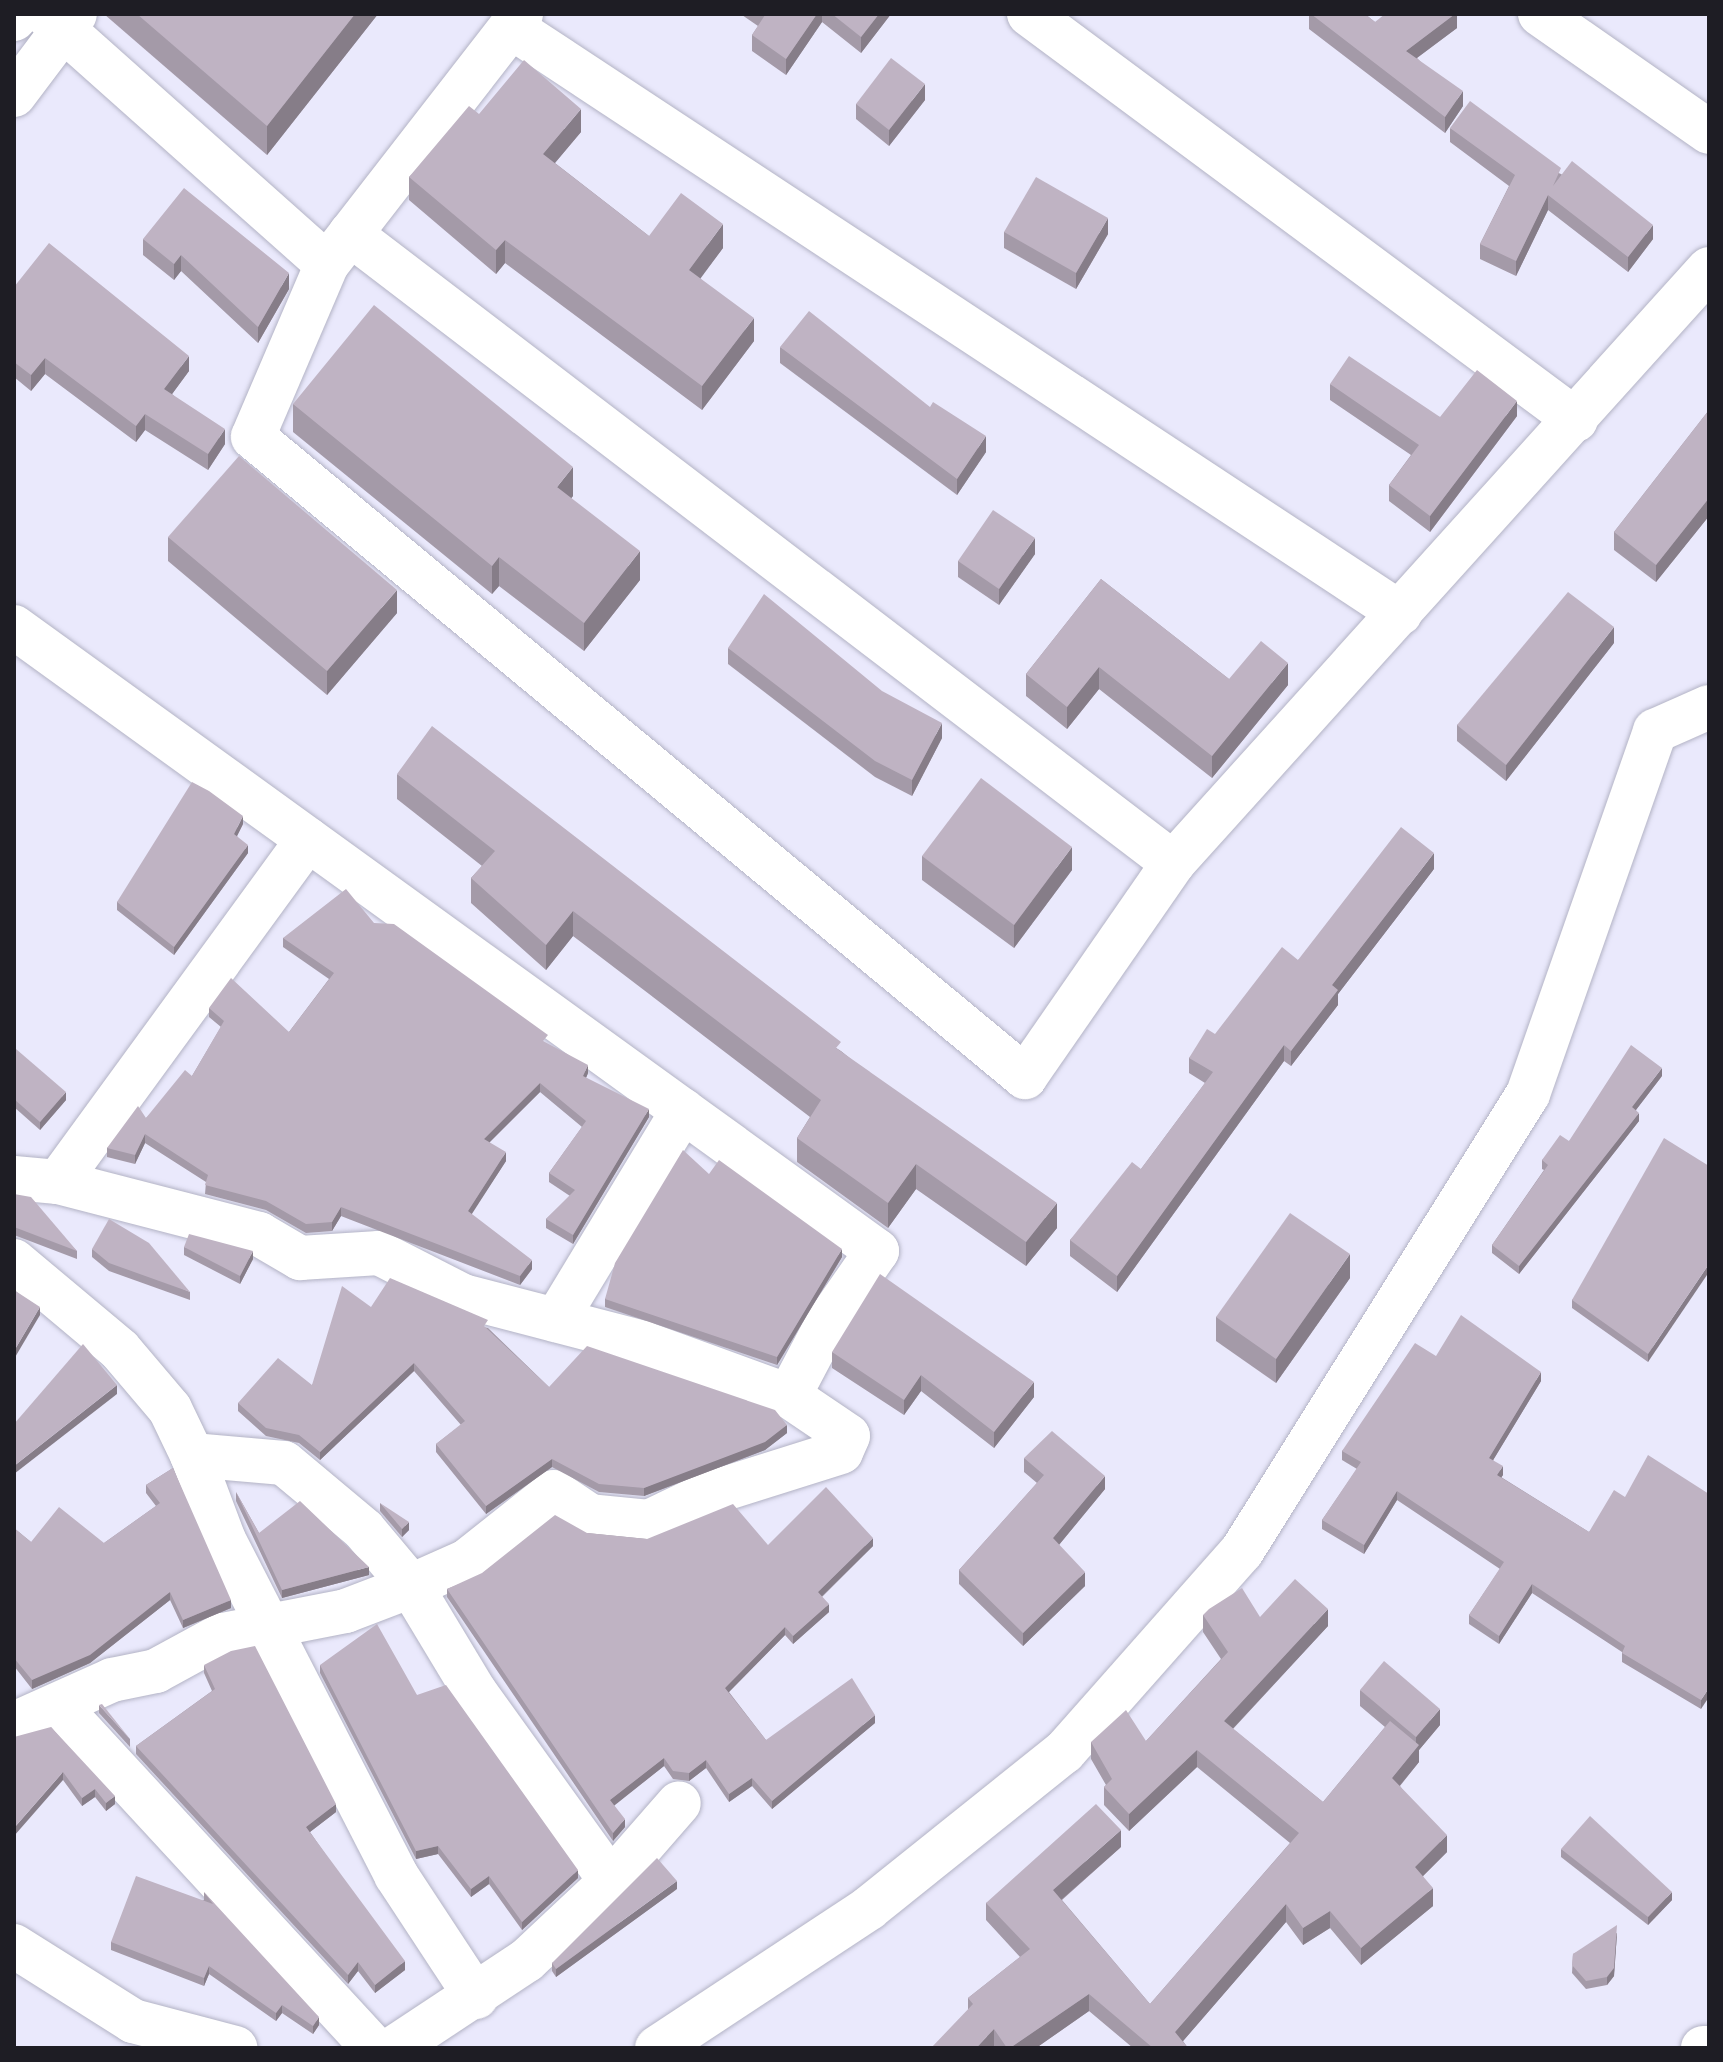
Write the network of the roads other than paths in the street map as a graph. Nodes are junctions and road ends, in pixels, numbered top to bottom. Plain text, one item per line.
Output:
1 (18, 14) edge
2 (1029, 14) edge
3 (1540, 14) edge
4 (14, 19) edge
5 (62, 19) edge
6 (516, 20) edge
7 (14, 95) edge
8 (1709, 132) edge
9 (338, 249) junction
10 (1709, 269) edge
11 (1576, 420) junction
12 (1400, 613) junction
13 (14, 627) edge
14 (1709, 707) edge
15 (308, 839) junction
16 (1173, 863) junction
17 (683, 1110) junction
18 (14, 1178) edge
19 (58, 1182) junction
20 (14, 1261) edge
21 (556, 1320) junction
22 (789, 1396) junction
23 (192, 1455) junction
24 (411, 1586) junction
25 (274, 1629) junction
26 (58, 1706) junction
27 (14, 1724) edge
28 (679, 1803) dead end
29 (611, 1881) junction
30 (14, 1946) edge
31 (476, 1997) junction
32 (235, 2048) edge
33 (374, 2048) edge
34 (394, 2048) edge
35 (657, 2048) edge
36 (1703, 2048) edge
37 (1709, 2048) edge

1 - 4 main road
2 - 11 main road
3 - 8 main road
5 - 7 main road
5 - 9 main road
6 - 9 main road
6 - 12 main road
9 - 16 main road
9 - 16 main road
10 - 11 main road
11 - 12 main road
12 - 16 main road
13 - 15 main road
14 - 35 main road
15 - 17 main road
15 - 19 main road
17 - 21 main road
17 - 22 main road
18 - 19 main road
19 - 21 main road
20 - 23 main road
21 - 22 main road
22 - 24 main road
23 - 24 main road
23 - 25 main road
24 - 25 main road
24 - 29 main road
25 - 26 main road
25 - 31 main road
26 - 27 main road
26 - 33 main road
28 - 29 main road
29 - 31 main road
30 - 32 main road
31 - 34 main road
36 - 37 main road

